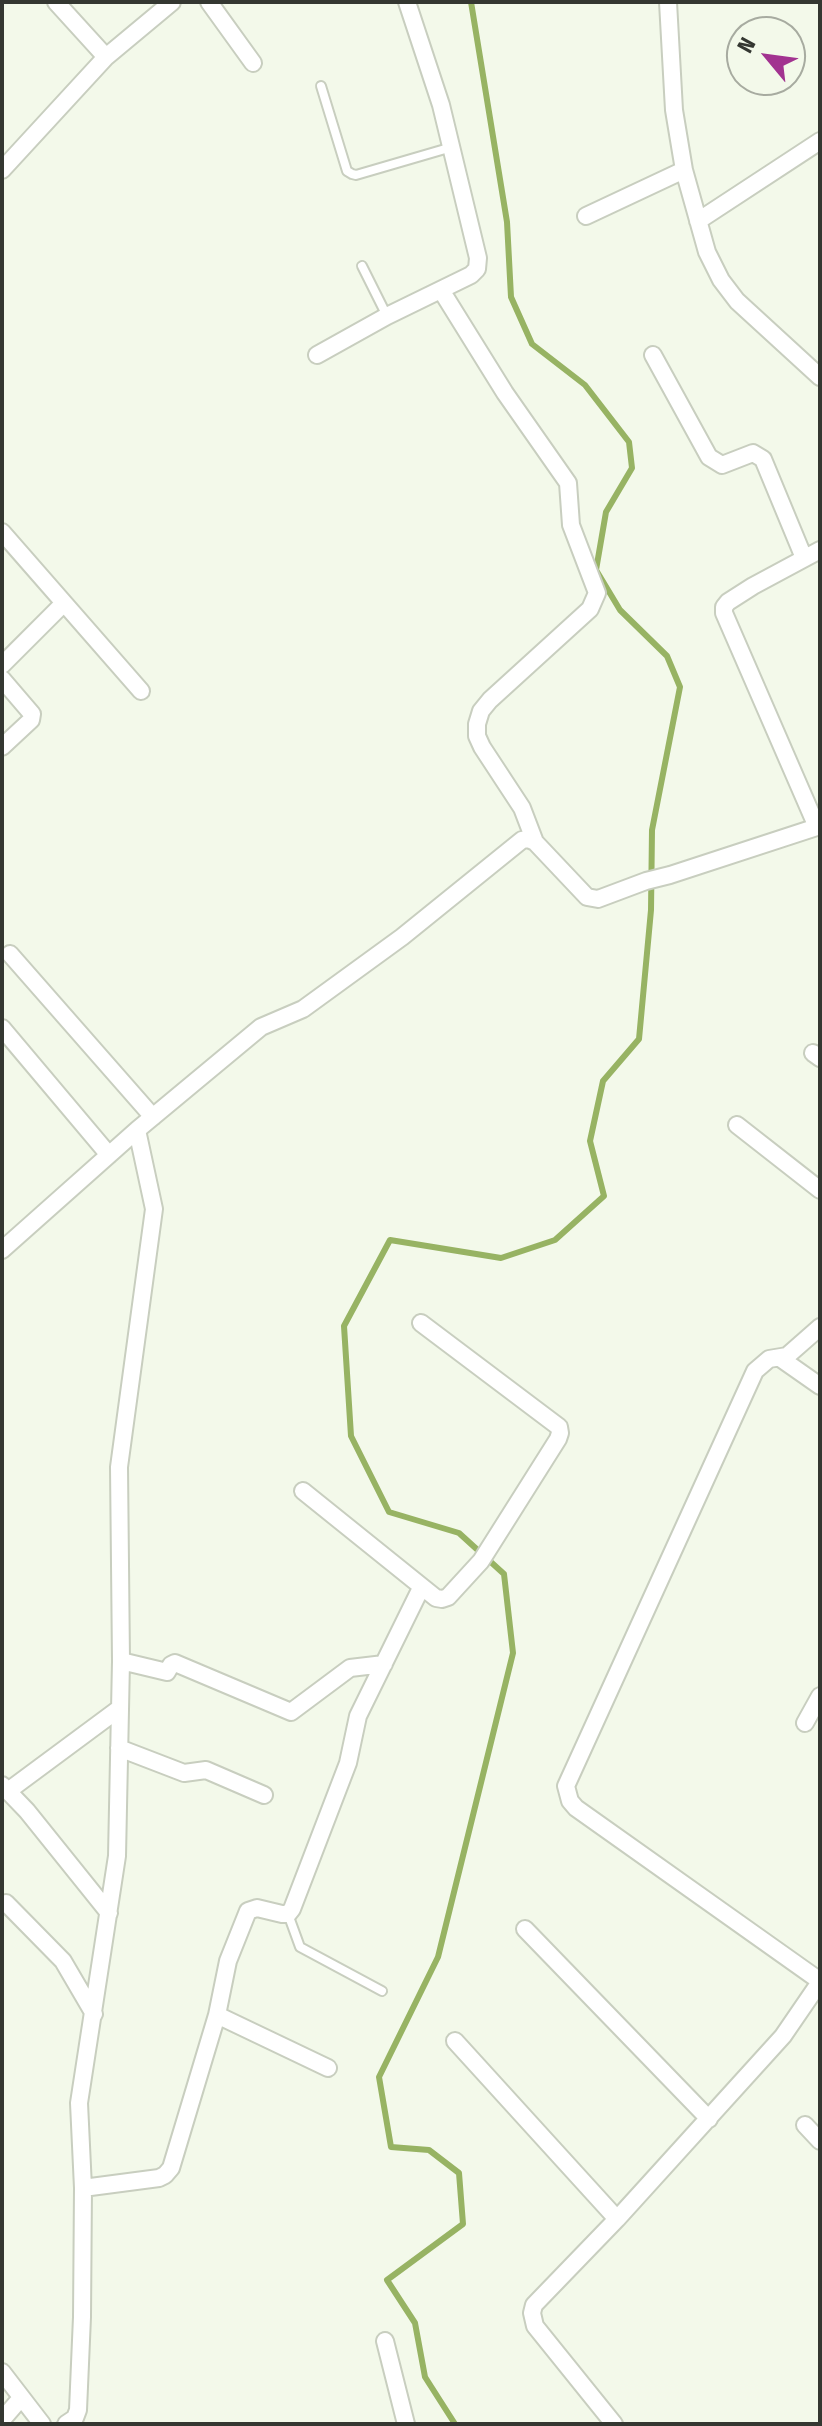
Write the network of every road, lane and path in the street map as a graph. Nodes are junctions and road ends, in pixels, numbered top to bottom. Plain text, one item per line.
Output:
1 (56, 2) edge
2 (172, 2) edge
3 (209, 2) edge
4 (407, 2) edge
5 (668, 2) edge
6 (106, 57) junction
7 (253, 63) dead end
8 (321, 86) dead end
9 (820, 141) edge
10 (452, 147) junction
11 (2, 170) edge
12 (684, 170) junction
13 (586, 216) dead end
14 (698, 221) junction
15 (362, 266) dead end
16 (441, 290) junction
17 (387, 316) junction
18 (317, 355) dead end
19 (653, 355) dead end
20 (820, 377) edge
21 (2, 532) edge
22 (820, 550) edge
23 (804, 558) junction
24 (64, 603) junction
25 (2, 665) edge
26 (2, 679) edge
27 (141, 691) dead end
28 (2, 747) edge
29 (818, 826) edge
30 (535, 842) junction
31 (10, 954) dead end
32 (2, 1028) edge
33 (153, 1117) junction
34 (737, 1125) dead end
35 (137, 1130) junction
36 (109, 1155) junction
37 (820, 1190) edge
38 (2, 1250) edge
39 (421, 1323) dead end
40 (820, 1327) edge
41 (780, 1358) junction
42 (820, 1386) edge
43 (303, 1491) dead end
44 (421, 1588) junction
45 (121, 1661) junction
46 (384, 1664) junction
47 (820, 1696) edge
48 (120, 1708) junction
49 (805, 1723) dead end
50 (119, 1748) junction
51 (5, 1788) edge
52 (264, 1795) dead end
53 (6, 1903) dead end
54 (109, 1913) junction
55 (288, 1914) junction
56 (525, 1929) dead end
57 (820, 1981) edge
58 (382, 1991) dead end
59 (94, 2014) junction
60 (217, 2015) junction
61 (455, 2041) dead end
62 (328, 2068) dead end
63 (709, 2119) junction
64 (805, 2125) dead end
65 (820, 2141) edge
66 (83, 2188) junction
67 (617, 2219) junction
68 (385, 2341) dead end
69 (2, 2372) edge
70 (21, 2398) junction
71 (2, 2420) edge
72 (42, 2424) edge
73 (66, 2424) edge
74 (406, 2424) edge
75 (614, 2424) edge

1 - 6 street
2 - 6 street
3 - 7 street
4 - 10 street
5 - 12 street
6 - 11 street
8 - 10 lane
9 - 14 street
10 - 16 street
12 - 13 street
12 - 14 street
14 - 20 street
15 - 17 lane
16 - 17 street
16 - 30 street
17 - 18 street
19 - 23 street
21 - 24 street
22 - 23 street
23 - 29 street
24 - 25 street
24 - 27 street
26 - 28 street
29 - 30 street
30 - 33 street
31 - 33 street
32 - 36 street
33 - 35 street
34 - 37 street
35 - 36 street
35 - 45 street
36 - 38 street
39 - 44 street
40 - 41 street
41 - 42 street
41 - 57 street
43 - 44 street
44 - 46 street
45 - 46 street
45 - 48 street
46 - 55 street
47 - 49 street
48 - 50 street
48 - 51 street
50 - 52 street
50 - 54 street
51 - 54 street
53 - 59 street
54 - 59 street
55 - 58 lane
55 - 60 street
56 - 63 street
57 - 63 street
59 - 66 street
60 - 62 street
60 - 66 street
61 - 67 street
63 - 67 street
64 - 65 street
66 - 73 street
67 - 75 street
68 - 74 street
69 - 70 street
70 - 71 street
70 - 72 street

